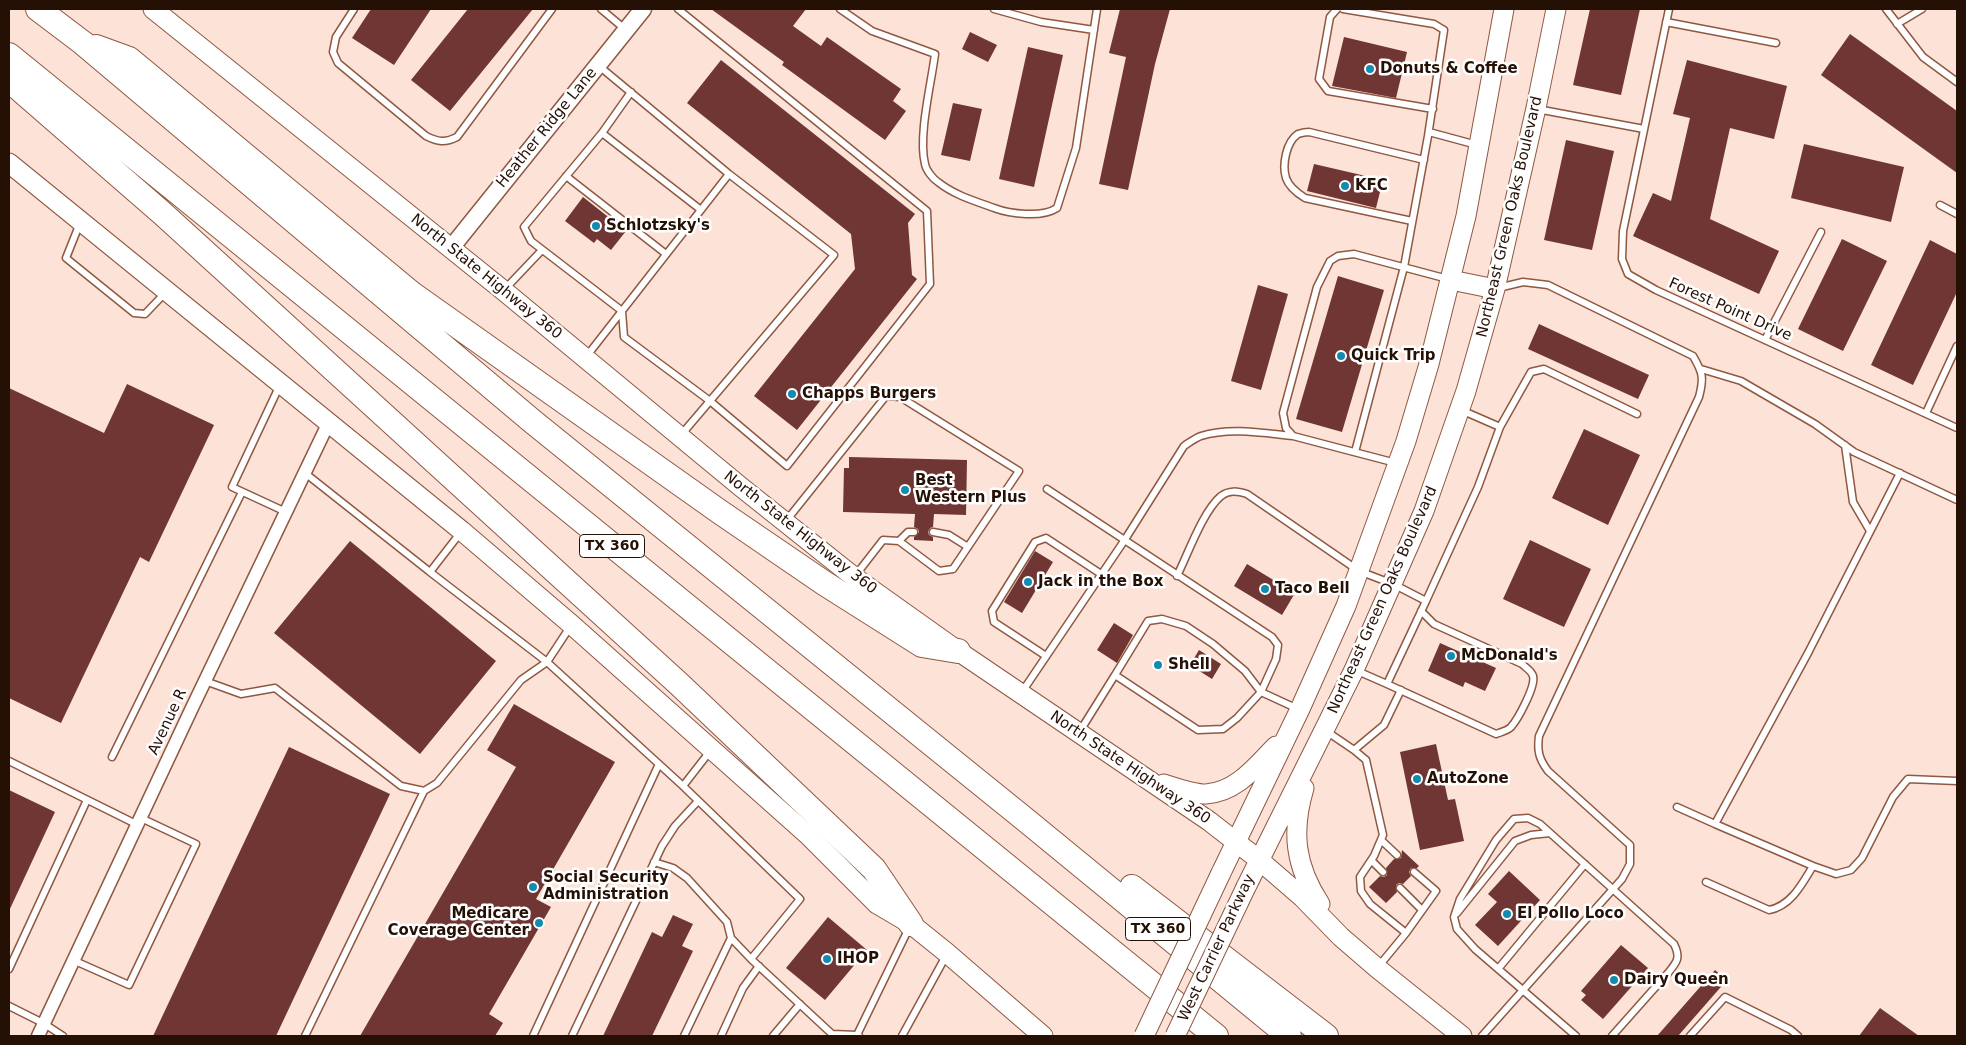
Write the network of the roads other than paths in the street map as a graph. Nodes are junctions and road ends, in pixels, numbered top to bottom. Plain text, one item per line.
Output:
1 (38, 9) edge
2 (152, 9) edge
3 (354, 9) edge
4 (601, 9) edge
5 (642, 9) edge
6 (678, 9) edge
7 (840, 9) edge
8 (994, 9) edge
9 (1097, 9) edge
10 (1337, 9) edge
11 (1343, 9) edge
12 (1504, 9) edge
13 (1556, 9) edge
14 (1669, 9) edge
15 (1886, 9) edge
16 (1922, 9) edge
17 (550, 11) edge
18 (1666, 22) junction
19 (1897, 24) junction
20 (626, 30) junction
21 (1094, 30) junction
22 (83, 43) junction
23 (1776, 43) dead end
24 (9, 55) edge
25 (598, 65) junction
26 (9, 80) edge
27 (1957, 82) edge
28 (631, 92) junction
29 (1536, 108) junction
30 (1432, 109) junction
31 (1644, 129) junction
32 (1429, 132) junction
33 (602, 133) junction
34 (1478, 146) junction
35 (1424, 160) junction
36 (9, 163) edge
37 (729, 174) junction
38 (566, 176) junction
39 (1940, 205) dead end
40 (701, 210) junction
41 (1957, 214) edge
42 (1412, 221) junction
43 (81, 222) junction
44 (1821, 232) dead end
45 (451, 248) junction
46 (542, 250) junction
47 (666, 254) junction
48 (1404, 267) junction
49 (1451, 280) junction
50 (1495, 289) junction
51 (167, 291) junction
52 (504, 291) junction
53 (622, 311) junction
54 (1765, 340) junction
55 (1957, 346) edge
56 (586, 358) junction
57 (1701, 369) junction
58 (281, 383) junction
59 (710, 401) junction
60 (1460, 409) junction
61 (1926, 413) junction
62 (1637, 414) dead end
63 (329, 422) junction
64 (1500, 427) junction
65 (1957, 428) edge
66 (680, 436) junction
67 (1293, 436) junction
68 (1845, 445) junction
69 (1356, 452) junction
70 (1398, 463) junction
71 (305, 473) junction
72 (1900, 473) junction
73 (1047, 489) dead end
74 (242, 492) junction
75 (1957, 500) edge
76 (286, 512) junction
77 (786, 522) junction
78 (462, 531) junction
79 (1870, 531) junction
80 (914, 532) dead end
81 (933, 532) dead end
82 (899, 541) junction
83 (1124, 541) junction
84 (968, 547) junction
85 (1359, 571) junction
86 (430, 572) junction
87 (1101, 574) junction
88 (1177, 576) junction
89 (854, 577) junction
90 (1393, 584) junction
91 (1426, 600) junction
92 (1421, 611) junction
93 (572, 625) junction
94 (958, 651) junction
95 (1046, 656) junction
96 (547, 662) junction
97 (1354, 670) junction
98 (1115, 675) junction
99 (205, 680) junction
100 (1387, 684) junction
101 (1401, 690) junction
102 (1261, 692) junction
103 (1021, 694) junction
104 (1300, 709) junction
105 (1325, 730) junction
106 (1079, 732) junction
107 (1286, 737) junction
108 (710, 750) junction
109 (1354, 750) junction
110 (1314, 751) junction
111 (112, 757) dead end
112 (9, 762) edge
113 (659, 764) junction
114 (1150, 780) junction
115 (1957, 781) edge
116 (683, 786) junction
117 (424, 791) junction
118 (87, 800) junction
119 (698, 801) junction
120 (1677, 806) dead end
121 (139, 821) junction
122 (1027, 821) junction
123 (1715, 824) junction
124 (1550, 833) junction
125 (1381, 840) junction
126 (1236, 843) junction
127 (1398, 856) dead end
128 (1258, 860) junction
129 (1372, 861) junction
130 (654, 862) junction
131 (1585, 864) junction
132 (1813, 866) junction
133 (1383, 872) dead end
134 (1414, 872) dead end
135 (1706, 882) dead end
136 (1400, 888) dead end
137 (1614, 889) junction
138 (1422, 910) junction
139 (1454, 917) junction
140 (911, 924) junction
141 (1406, 933) junction
142 (1341, 937) junction
143 (731, 938) junction
144 (947, 953) junction
145 (751, 959) junction
146 (75, 961) junction
147 (759, 966) junction
148 (1377, 968) junction
149 (1498, 968) junction
150 (9, 969) edge
151 (1524, 990) junction
152 (800, 1004) junction
153 (9, 1006) edge
154 (44, 1023) junction
155 (38, 1036) edge
156 (63, 1036) edge
157 (305, 1036) edge
158 (533, 1036) edge
159 (572, 1036) edge
160 (684, 1036) edge
161 (721, 1036) edge
162 (773, 1036) edge
163 (858, 1036) edge
164 (902, 1036) edge
165 (1043, 1036) edge
166 (1144, 1036) edge
167 (1175, 1036) edge
168 (1216, 1036) edge
169 (1289, 1036) edge
170 (1326, 1036) edge
171 (1462, 1036) edge
172 (1482, 1036) edge
173 (1576, 1036) edge
174 (1612, 1036) edge
175 (1690, 1036) edge
176 (1798, 1036) edge

1 - 22 highway, TX 360
2 - 45 main road, North State Highway 360
3 - 17 lane
4 - 20 lane
5 - 20 street, Heather Ridge Lane
6 - 59 lane
7 - 21 lane
8 - 21 lane
9 - 21 lane
10 - 30 lane
11 - 30 lane
12 - 34 main road, Northeast Green Oaks Boulevard
13 - 29 main road, Northeast Green Oaks Boulevard
14 - 18 lane, Forest Point Drive
15 - 19 lane
16 - 19 lane
18 - 23 lane
18 - 31 lane, Forest Point Drive
19 - 27 lane
20 - 25 street, Heather Ridge Lane
22 - 94 highway
22 - 122 highway, TX 360
24 - 168 highway, TX 360
25 - 28 lane
25 - 45 street, Heather Ridge Lane
26 - 140 highway
28 - 33 lane
28 - 37 lane
29 - 31 lane
29 - 50 main road, Northeast Green Oaks Boulevard
30 - 32 lane
31 - 54 lane, Forest Point Drive
32 - 34 lane
32 - 35 lane
33 - 38 lane
33 - 40 lane
34 - 49 main road, Northeast Green Oaks Boulevard
35 - 42 lane
35 - 42 lane
36 - 43 main road
37 - 40 lane
37 - 59 lane
38 - 46 lane
38 - 47 lane
39 - 41 lane
40 - 47 lane
42 - 48 lane
43 - 51 main road
43 - 51 lane
44 - 54 lane
45 - 52 main road, North State Highway 360
46 - 52 lane
46 - 53 lane
47 - 53 lane
48 - 49 lane
48 - 67 lane
48 - 69 lane
49 - 50 main road
49 - 70 main road, Northeast Green Oaks Boulevard
50 - 57 lane
50 - 60 main road, Northeast Green Oaks Boulevard
51 - 58 main road
52 - 56 main road, North State Highway 360
53 - 56 lane
53 - 59 lane
54 - 61 lane, Forest Point Drive
55 - 61 lane
56 - 66 main road, North State Highway 360
57 - 68 lane
57 - 137 lane
58 - 63 main road
58 - 74 lane
59 - 66 lane
60 - 64 lane
60 - 90 main road, Northeast Green Oaks Boulevard
61 - 65 lane, Forest Point Drive
62 - 64 lane
63 - 71 street, Avenue R
63 - 78 main road
64 - 91 lane
66 - 77 main road, North State Highway 360
67 - 69 lane
67 - 83 lane
68 - 72 lane
68 - 79 lane
69 - 70 lane
70 - 85 main road, Northeast Green Oaks Boulevard
71 - 76 street, Avenue R
71 - 86 lane
72 - 75 lane
72 - 79 lane
73 - 83 lane
74 - 76 lane
74 - 111 lane
76 - 99 street, Avenue R
77 - 84 lane
77 - 89 main road, North State Highway 360
78 - 86 lane
78 - 93 main road
79 - 123 lane
80 - 82 lane
81 - 84 lane
82 - 84 lane
82 - 89 lane
83 - 87 lane
83 - 88 lane
85 - 88 lane
85 - 90 lane
85 - 104 main road, Northeast Green Oaks Boulevard
86 - 96 lane
87 - 95 lane
87 - 95 lane
88 - 102 lane
89 - 94 main road, North State Highway 360
90 - 91 lane
90 - 97 main road, Northeast Green Oaks Boulevard
91 - 92 lane
92 - 100 lane
92 - 101 lane
93 - 96 lane
93 - 108 main road
94 - 103 main road, North State Highway 360
95 - 103 lane
96 - 113 lane
96 - 117 lane
97 - 100 lane
97 - 105 main road, Northeast Green Oaks Boulevard
98 - 102 lane
98 - 102 lane
98 - 106 lane
99 - 117 lane
99 - 121 street, Avenue R
100 - 101 lane
101 - 109 lane
102 - 104 lane
103 - 106 main road, North State Highway 360
104 - 107 main road, Northeast Green Oaks Boulevard
105 - 109 lane
105 - 110 main road, Northeast Green Oaks Boulevard
106 - 114 main road, North State Highway 360
107 - 114 main road
107 - 126 main road, Northeast Green Oaks Boulevard
108 - 116 lane
108 - 140 main road
109 - 125 lane
110 - 128 main road, Northeast Green Oaks Boulevard
110 - 142 main road
112 - 118 lane
113 - 116 lane
113 - 158 lane
114 - 126 main road, North State Highway 360
115 - 132 lane
116 - 119 lane
117 - 157 lane
118 - 121 lane
118 - 150 lane
119 - 130 lane
119 - 145 lane
120 - 123 lane
121 - 146 street, Avenue R
121 - 146 lane
122 - 169 highway, TX 360
122 - 170 highway
123 - 132 lane
124 - 131 lane
124 - 139 lane
124 - 139 lane
125 - 127 lane
125 - 129 lane
126 - 128 main road, North State Highway 360
126 - 166 main road, West Carrier Parkway, bridge
128 - 142 main road, North State Highway 360
128 - 167 main road, West Carrier Parkway, bridge
129 - 133 lane
129 - 141 lane
130 - 143 lane
130 - 159 lane
131 - 137 lane
131 - 149 lane
132 - 135 lane
134 - 138 lane
136 - 138 lane
137 - 151 lane
137 - 174 lane
138 - 141 lane
139 - 149 lane
140 - 144 main road
140 - 163 lane
141 - 148 lane
142 - 148 main road, North State Highway 360
143 - 145 lane
143 - 160 lane
144 - 164 lane
144 - 165 main road
145 - 147 lane
146 - 154 street, Avenue R
147 - 152 lane
147 - 161 lane
148 - 171 main road, North State Highway 360
149 - 151 lane
151 - 172 lane
151 - 173 lane
152 - 162 lane
152 - 163 lane
153 - 154 lane
154 - 155 street, Avenue R
154 - 156 lane
175 - 176 lane

